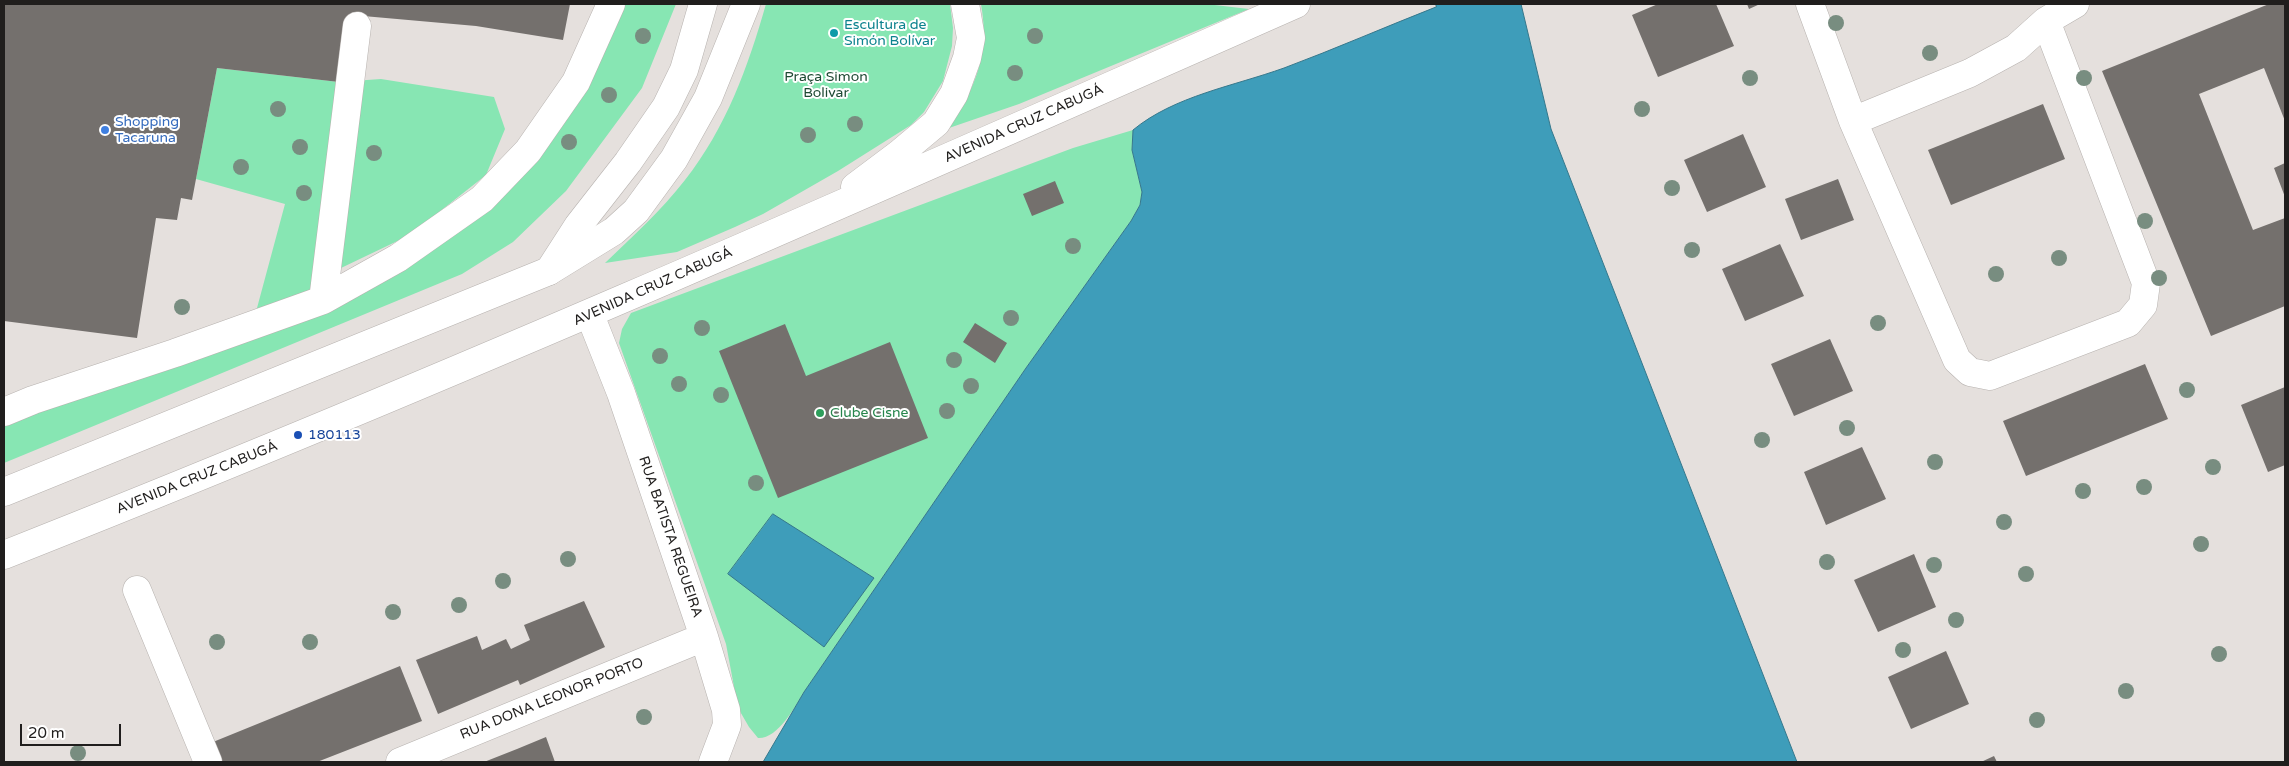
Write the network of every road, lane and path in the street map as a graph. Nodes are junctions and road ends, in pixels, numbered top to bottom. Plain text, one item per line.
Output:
1 (611, 4) edge
2 (702, 4) edge
3 (746, 4) edge
4 (965, 4) edge
5 (1296, 4) edge
6 (1810, 4) edge
7 (2075, 4) edge
8 (2046, 21) junction
9 (357, 26) dead end
10 (1853, 121) junction
11 (816, 216) junction
12 (549, 271) junction
13 (323, 300) junction
14 (590, 315) junction
15 (4, 412) edge
16 (4, 492) edge
17 (4, 556) edge
18 (137, 590) dead end
19 (704, 637) junction
20 (208, 762) edge
21 (400, 762) edge
22 (713, 762) edge

1 - 13 main road
2 - 12 main road
3 - 12 main road
4 - 11 main road
5 - 11 main road, AVENIDA CRUZ CABUGÁ
6 - 10 main road
7 - 8 main road
8 - 10 main road
8 - 10 main road
9 - 13 main road
11 - 14 main road, AVENIDA CRUZ CABUGÁ
12 - 16 main road
13 - 15 main road
14 - 17 main road, AVENIDA CRUZ CABUGÁ
14 - 19 main road, RUA BATISTA REGUEIRA
18 - 20 main road
19 - 21 main road, RUA DONA LEONOR PORTO
19 - 22 main road, RUA BATISTA REGUEIRA

